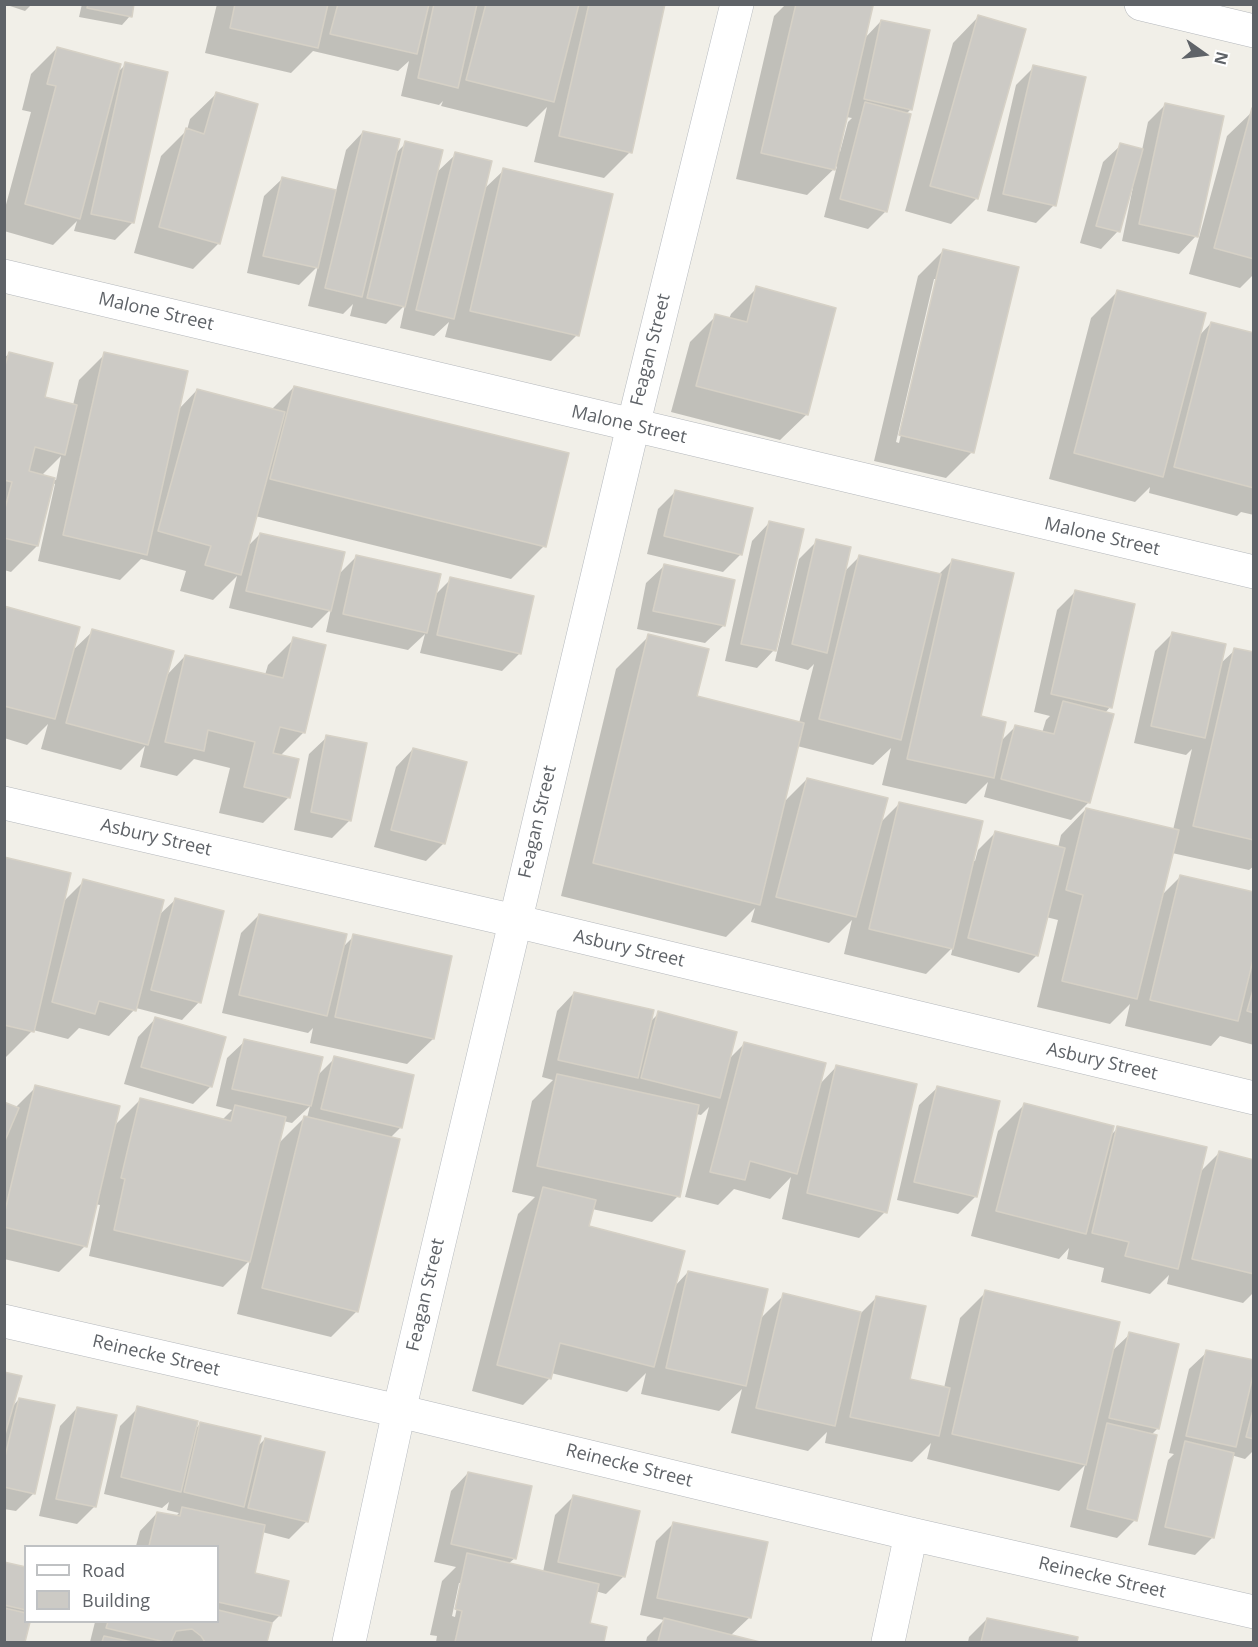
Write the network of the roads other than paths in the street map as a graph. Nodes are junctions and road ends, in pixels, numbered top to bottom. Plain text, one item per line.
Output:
1 (736, 4) edge
2 (1141, 4) edge
3 (1254, 31) edge
4 (4, 276) edge
5 (633, 426) junction
6 (1254, 572) edge
7 (4, 803) edge
8 (515, 921) junction
9 (1254, 1098) edge
10 (4, 1321) edge
11 (399, 1411) junction
12 (911, 1534) junction
13 (1254, 1612) edge
14 (349, 1642) edge
15 (888, 1642) edge

1 - 5 street, Feagan Street
2 - 3 street
4 - 5 street, Malone Street
5 - 6 street, Malone Street
5 - 8 street, Feagan Street
7 - 8 street, Asbury Street
8 - 9 street, Asbury Street
8 - 11 street, Feagan Street
10 - 11 street, Reinecke Street
11 - 12 street, Reinecke Street
11 - 14 street, Feagan Street
12 - 13 street, Reinecke Street
12 - 15 street

